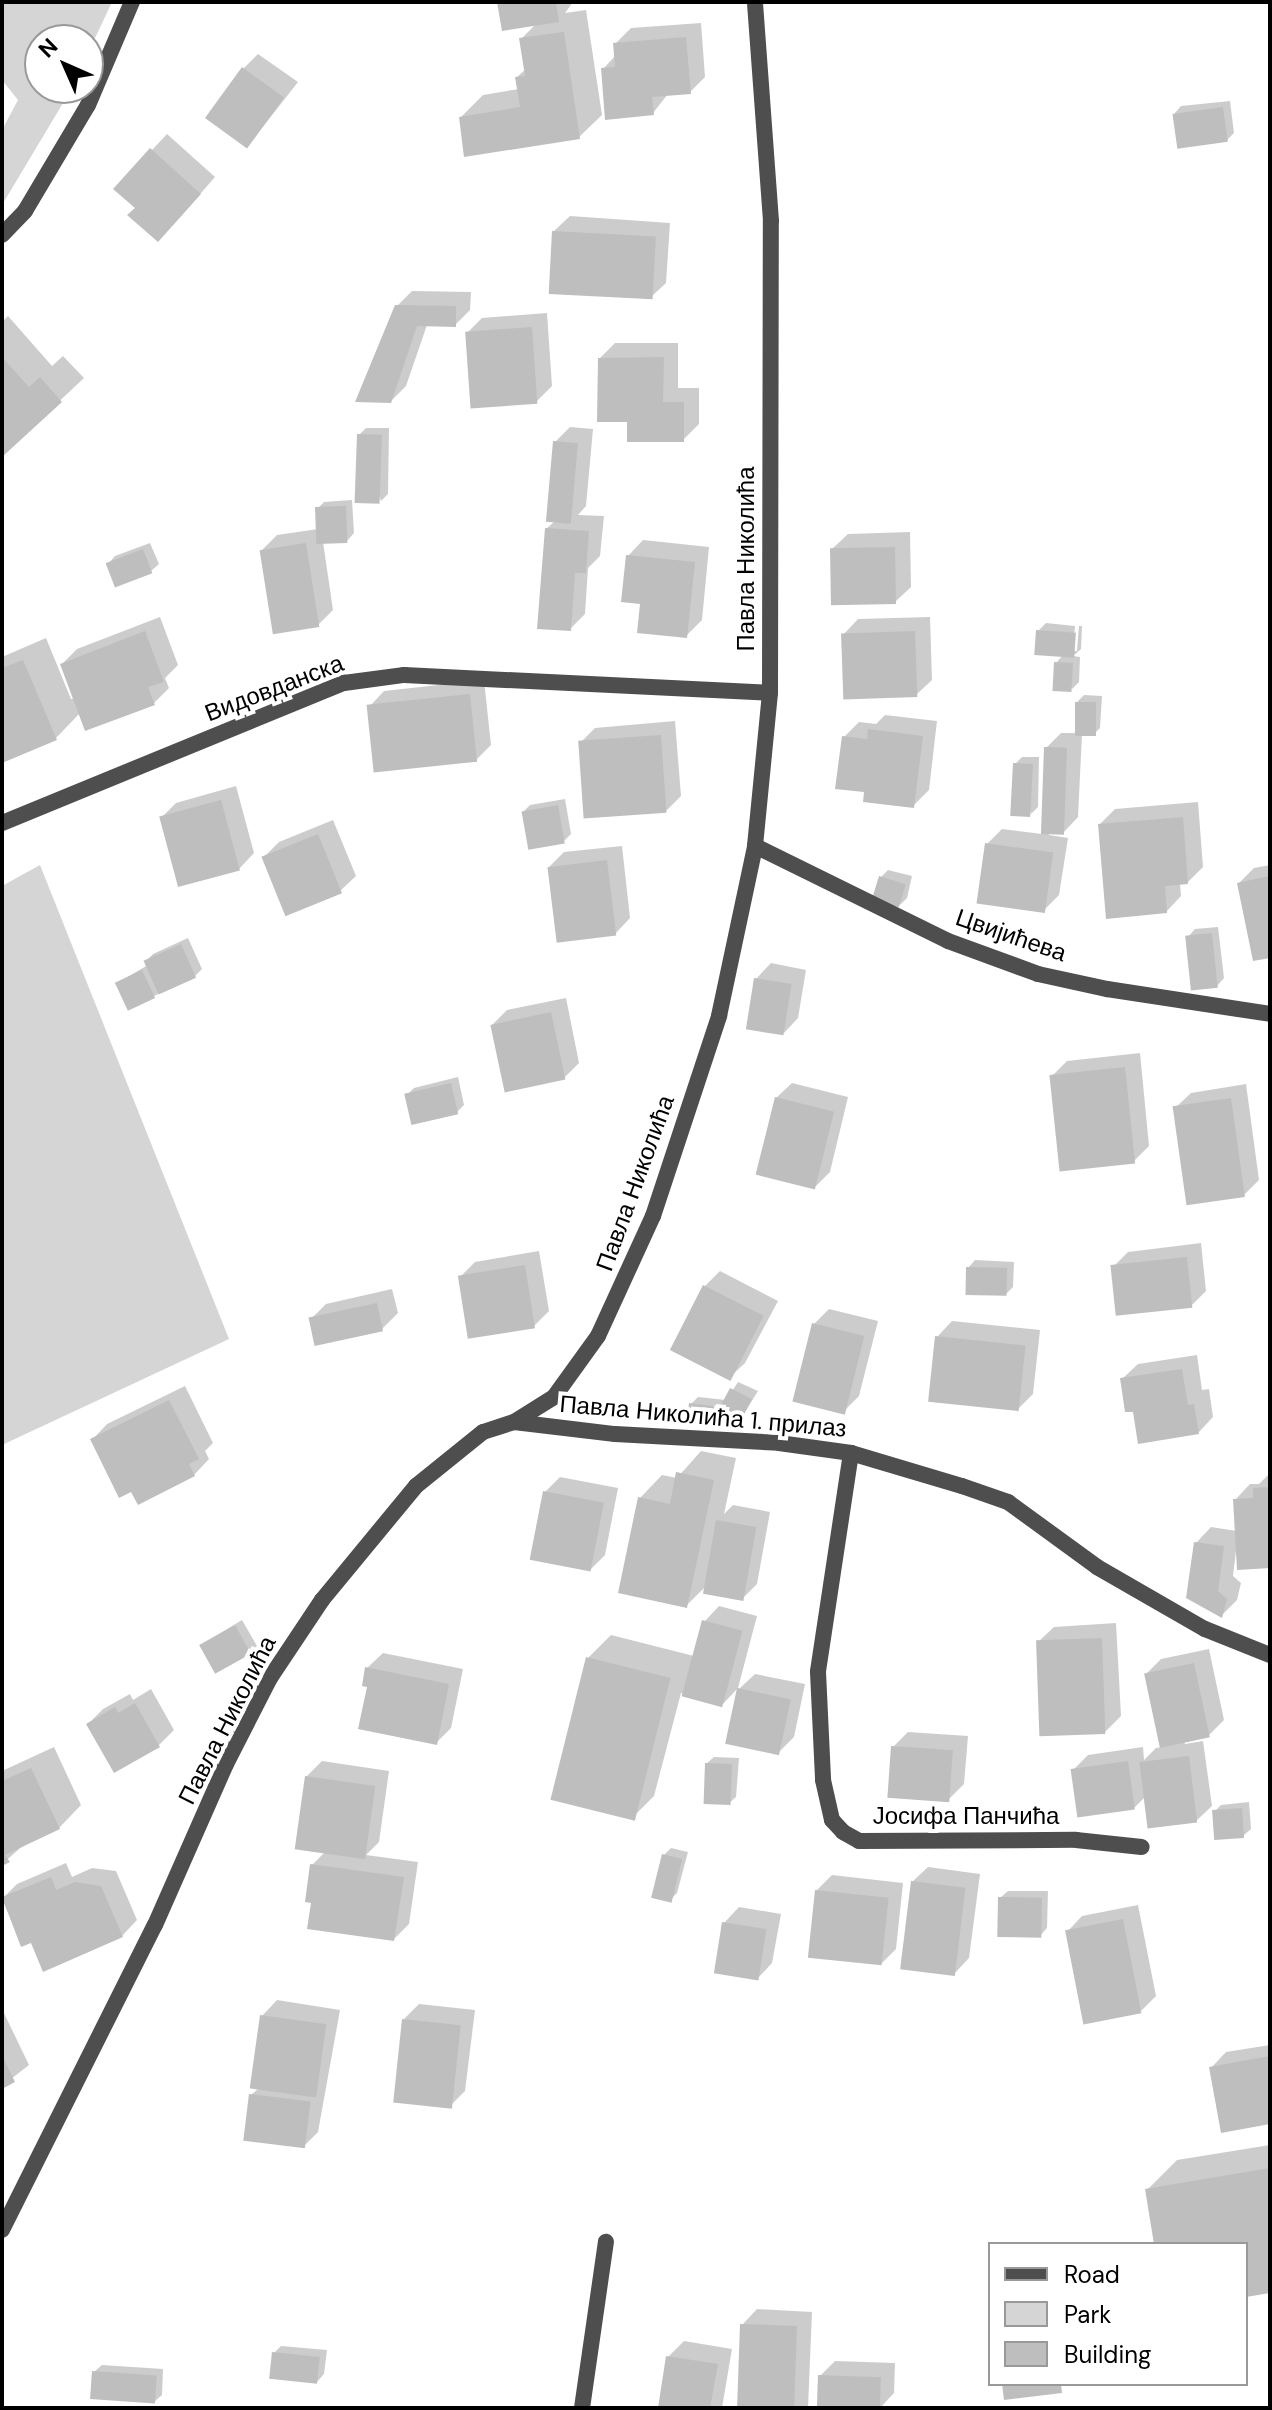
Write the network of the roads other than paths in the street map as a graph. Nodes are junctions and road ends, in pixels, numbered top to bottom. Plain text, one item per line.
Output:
1 (132, 2) edge
2 (755, 2) edge
3 (2, 235) edge
4 (770, 693) junction
5 (2, 823) edge
6 (755, 846) junction
7 (1270, 1014) edge
8 (514, 1422) junction
9 (851, 1453) junction
10 (1270, 1655) edge
11 (1142, 1847) dead end
12 (2, 2230) edge
13 (606, 2242) dead end
14 (582, 2408) edge

1 - 3 street
2 - 4 street, Павла Николића
4 - 5 street, Видовданска
4 - 6 street, Павла Николића
6 - 7 street, Цвијићева
6 - 8 street, Павла Николића
8 - 9 street, Павла Николића 1. прилаз
8 - 12 street, Павла Николића
9 - 10 street, Павла Николића 1. прилаз
9 - 11 street, Јосифа Панчића
13 - 14 street

